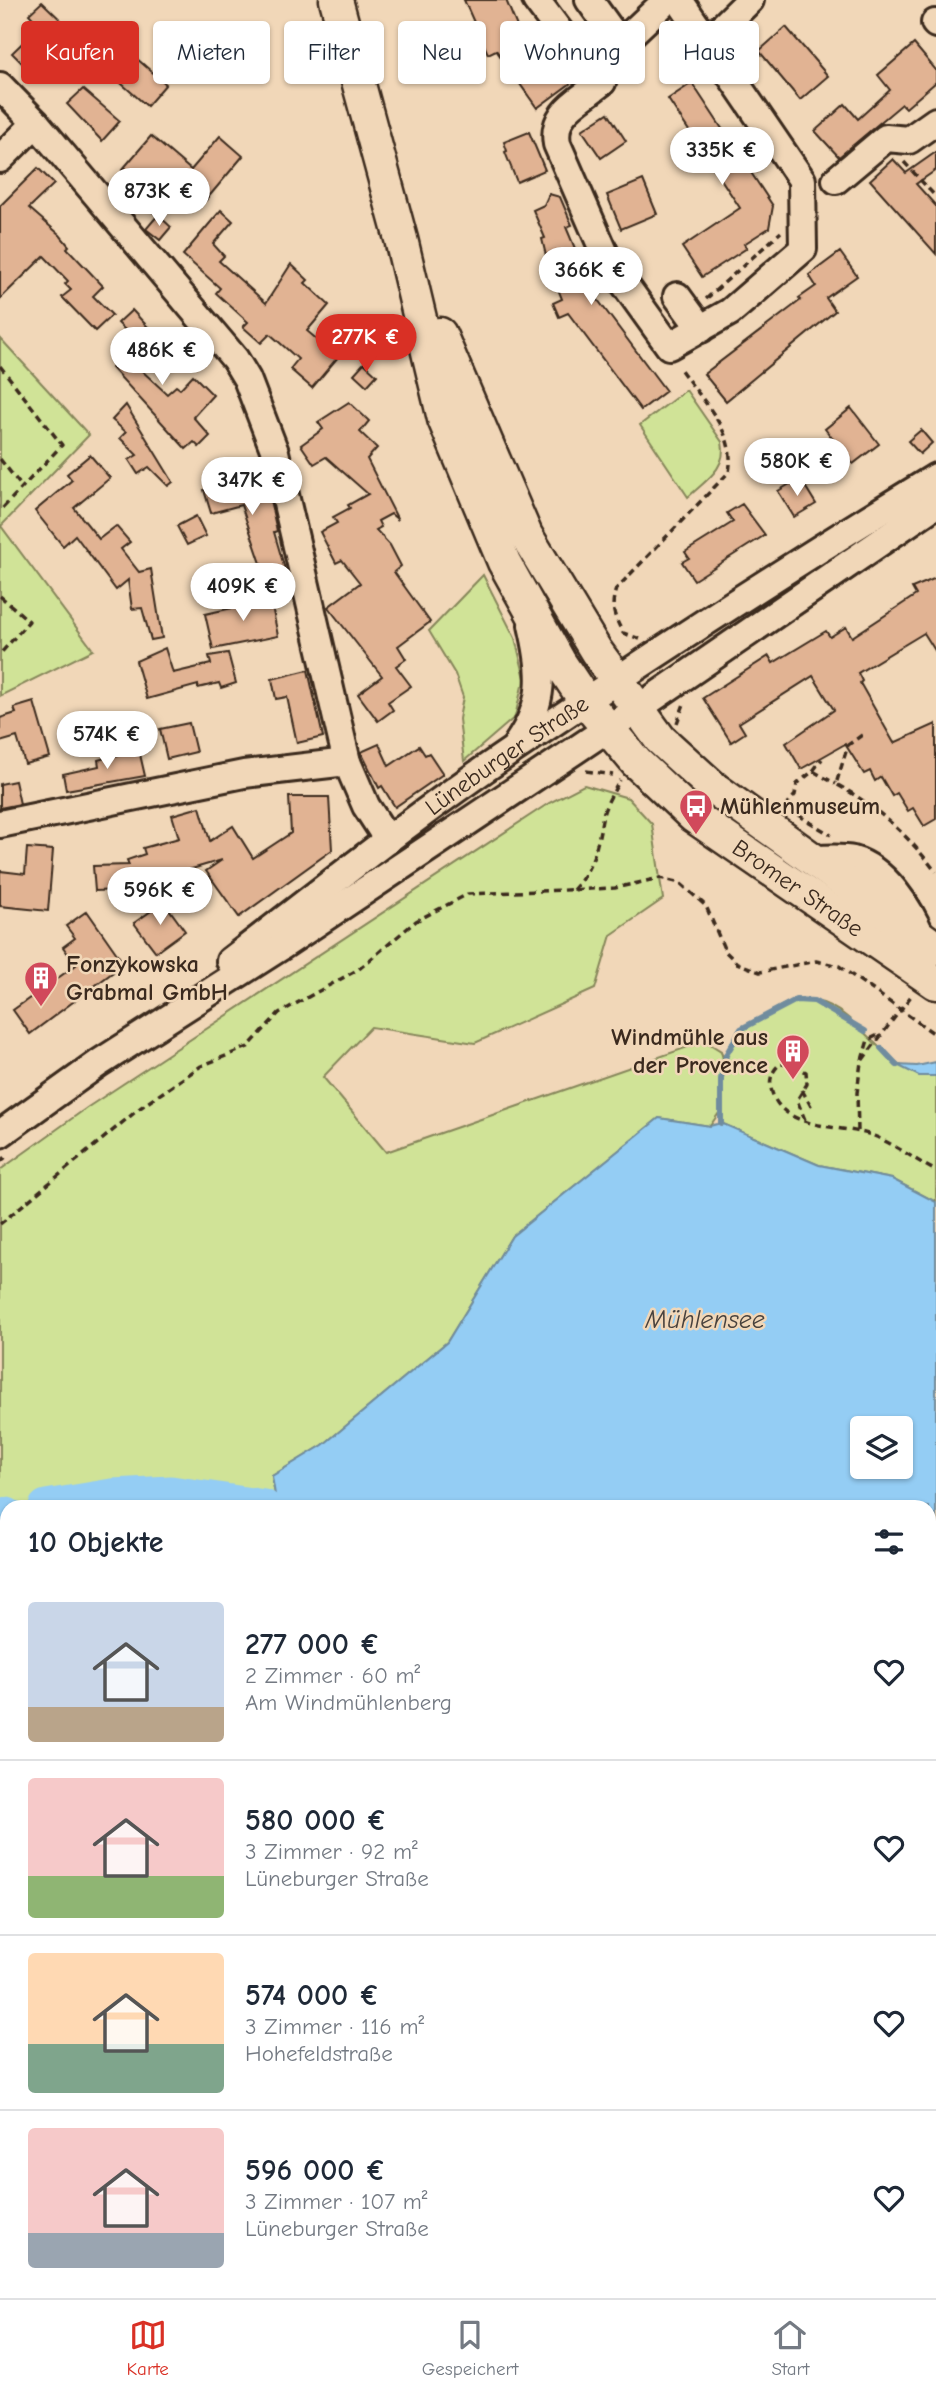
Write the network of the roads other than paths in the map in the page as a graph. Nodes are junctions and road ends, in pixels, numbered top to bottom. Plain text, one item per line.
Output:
1 (336, 0) edge
2 (536, 0) edge
3 (589, 0) edge
4 (667, 0) edge
5 (679, 0) edge
6 (750, 0) edge
7 (552, 21) edge
8 (605, 21) edge
9 (645, 21) edge
10 (694, 21) edge
11 (728, 21) edge
12 (599, 84) edge
13 (737, 84) edge
14 (0, 86) edge
15 (936, 121) edge
16 (36, 123) junction
17 (0, 159) edge
18 (836, 180) dead end
19 (401, 239) junction
20 (677, 296) dead end
21 (705, 326) junction
22 (936, 477) edge
23 (936, 504) edge
24 (528, 610) junction
25 (617, 681) junction
26 (586, 702) junction
27 (637, 709) junction
28 (607, 728) junction
29 (513, 750) junction
30 (347, 762) junction
31 (0, 824) edge
32 (388, 840) junction
33 (929, 943) edge
34 (926, 986) edge
35 (99, 1063) junction
36 (0, 1133) edge

1 - 19 main road
2 - 7 street
3 - 8 street
4 - 9 street
5 - 10 street
6 - 11 street
12 - 21 street
13 - 21 street
14 - 16 street
15 - 18 street
16 - 17 street
16 - 30 street
19 - 24 main road, Bromer Straße
19 - 25 main road, Bromer Straße
20 - 21 street
22 - 25 street, Lüneburger Straße
23 - 27 street, Lüneburger Straße
24 - 26 main road, Bromer Straße
24 - 29 street
25 - 26 street, Lüneburger Straße
25 - 27 main road, Bromer Straße
26 - 28 main road, Bromer Straße
26 - 29 street, Lüneburger Straße
27 - 28 street, Lüneburger Straße
27 - 33 main road, Bromer Straße
28 - 34 main road, Bromer Straße
28 - 35 street, Lüneburger Straße
29 - 32 street, Lüneburger Straße
30 - 31 street
30 - 32 street
32 - 35 street, Lüneburger Straße
35 - 36 street, Lüneburger Straße

